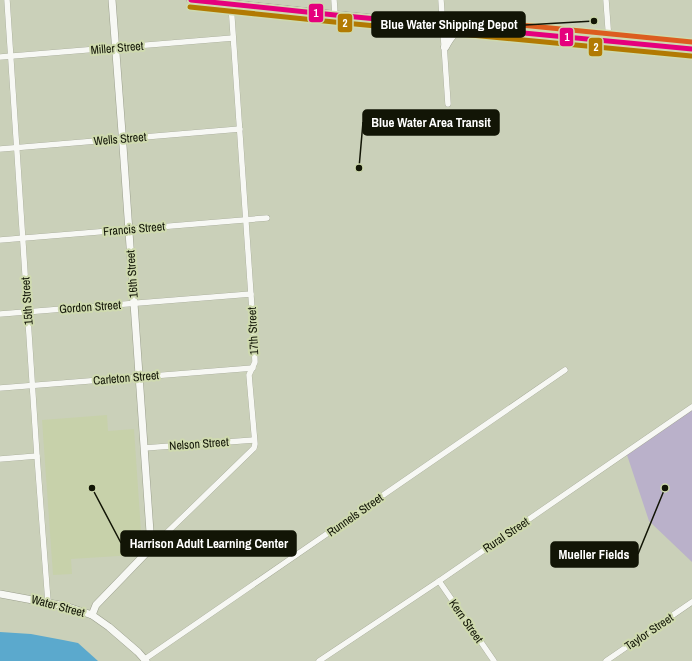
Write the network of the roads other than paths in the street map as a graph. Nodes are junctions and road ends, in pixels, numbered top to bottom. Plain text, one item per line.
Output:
1 (7, 0) edge
2 (112, 0) edge
3 (191, 0) edge
4 (334, 0) edge
5 (441, 0) edge
6 (606, 0) edge
7 (219, 1) edge
8 (231, 4) junction
9 (335, 15) junction
10 (443, 24) junction
11 (469, 27) junction
12 (233, 38) junction
13 (610, 41) junction
14 (445, 47) junction
15 (116, 48) junction
16 (692, 49) edge
17 (10, 56) junction
18 (0, 57) edge
19 (448, 104) dead end
20 (240, 129) junction
21 (122, 139) junction
22 (17, 148) junction
23 (0, 149) edge
24 (268, 218) dead end
25 (246, 220) junction
26 (128, 230) junction
27 (23, 238) junction
28 (0, 240) edge
29 (251, 294) junction
30 (134, 303) junction
31 (28, 312) junction
32 (0, 314) edge
33 (253, 368) junction
34 (565, 370) dead end
35 (138, 377) junction
36 (33, 385) junction
37 (0, 388) edge
38 (692, 407) edge
39 (254, 440) junction
40 (144, 448) junction
41 (37, 456) junction
42 (0, 459) edge
43 (152, 547) junction
44 (439, 581) junction
45 (0, 594) edge
46 (48, 602) junction
47 (692, 602) edge
48 (92, 615) junction
49 (146, 660) edge
50 (319, 661) edge
51 (494, 661) edge
52 (606, 661) edge

1 - 17 street, 15th Street
2 - 15 street, 16th Street
3 - 7 main road
4 - 9 street
5 - 10 street
6 - 13 street
7 - 8 main road
8 - 9 main road
8 - 12 street, 17th Street
9 - 10 main road
10 - 11 main road
10 - 14 street
11 - 13 main road
11 - 14 main road
12 - 15 street, Miller Street
12 - 20 street, 17th Street
13 - 16 main road
14 - 19 street
15 - 17 street, Miller Street
15 - 21 street, 16th Street
17 - 18 street, Miller Street
17 - 22 street, 15th Street
20 - 21 street, Wells Street
20 - 25 street, 17th Street
21 - 22 street, Wells Street
21 - 26 street, 16th Street
22 - 23 street, Wells Street
22 - 27 street, 15th Street
24 - 25 street, Francis Street
25 - 26 street, Francis Street
25 - 29 street, 17th Street
26 - 27 street, Francis Street
26 - 30 street, 16th Street
27 - 28 street, Francis Street
27 - 31 street, 15th Street
29 - 30 street, Gordon Street
29 - 33 street, 17th Street
30 - 31 street, Gordon Street
30 - 35 street, 16th Street
31 - 32 street, Gordon Street
31 - 36 street, 15th Street
33 - 35 street, Carleton Street
33 - 39 street, 17th Street
34 - 49 street, Runnels Street
35 - 36 street, Carleton Street
35 - 40 street, 16th Street
36 - 37 street, Carleton Street
36 - 41 street, 15th Street
38 - 44 street, Rural Street
39 - 40 street, Nelson Street
39 - 43 street
40 - 43 street, 16th Street
41 - 42 street
41 - 46 street, 15th Street
43 - 48 street
44 - 50 street, Rural Street
44 - 51 street, Kern Street
45 - 46 street, Water Street
46 - 48 street, Water Street
47 - 52 street, Taylor Street
48 - 49 street, Water Street

